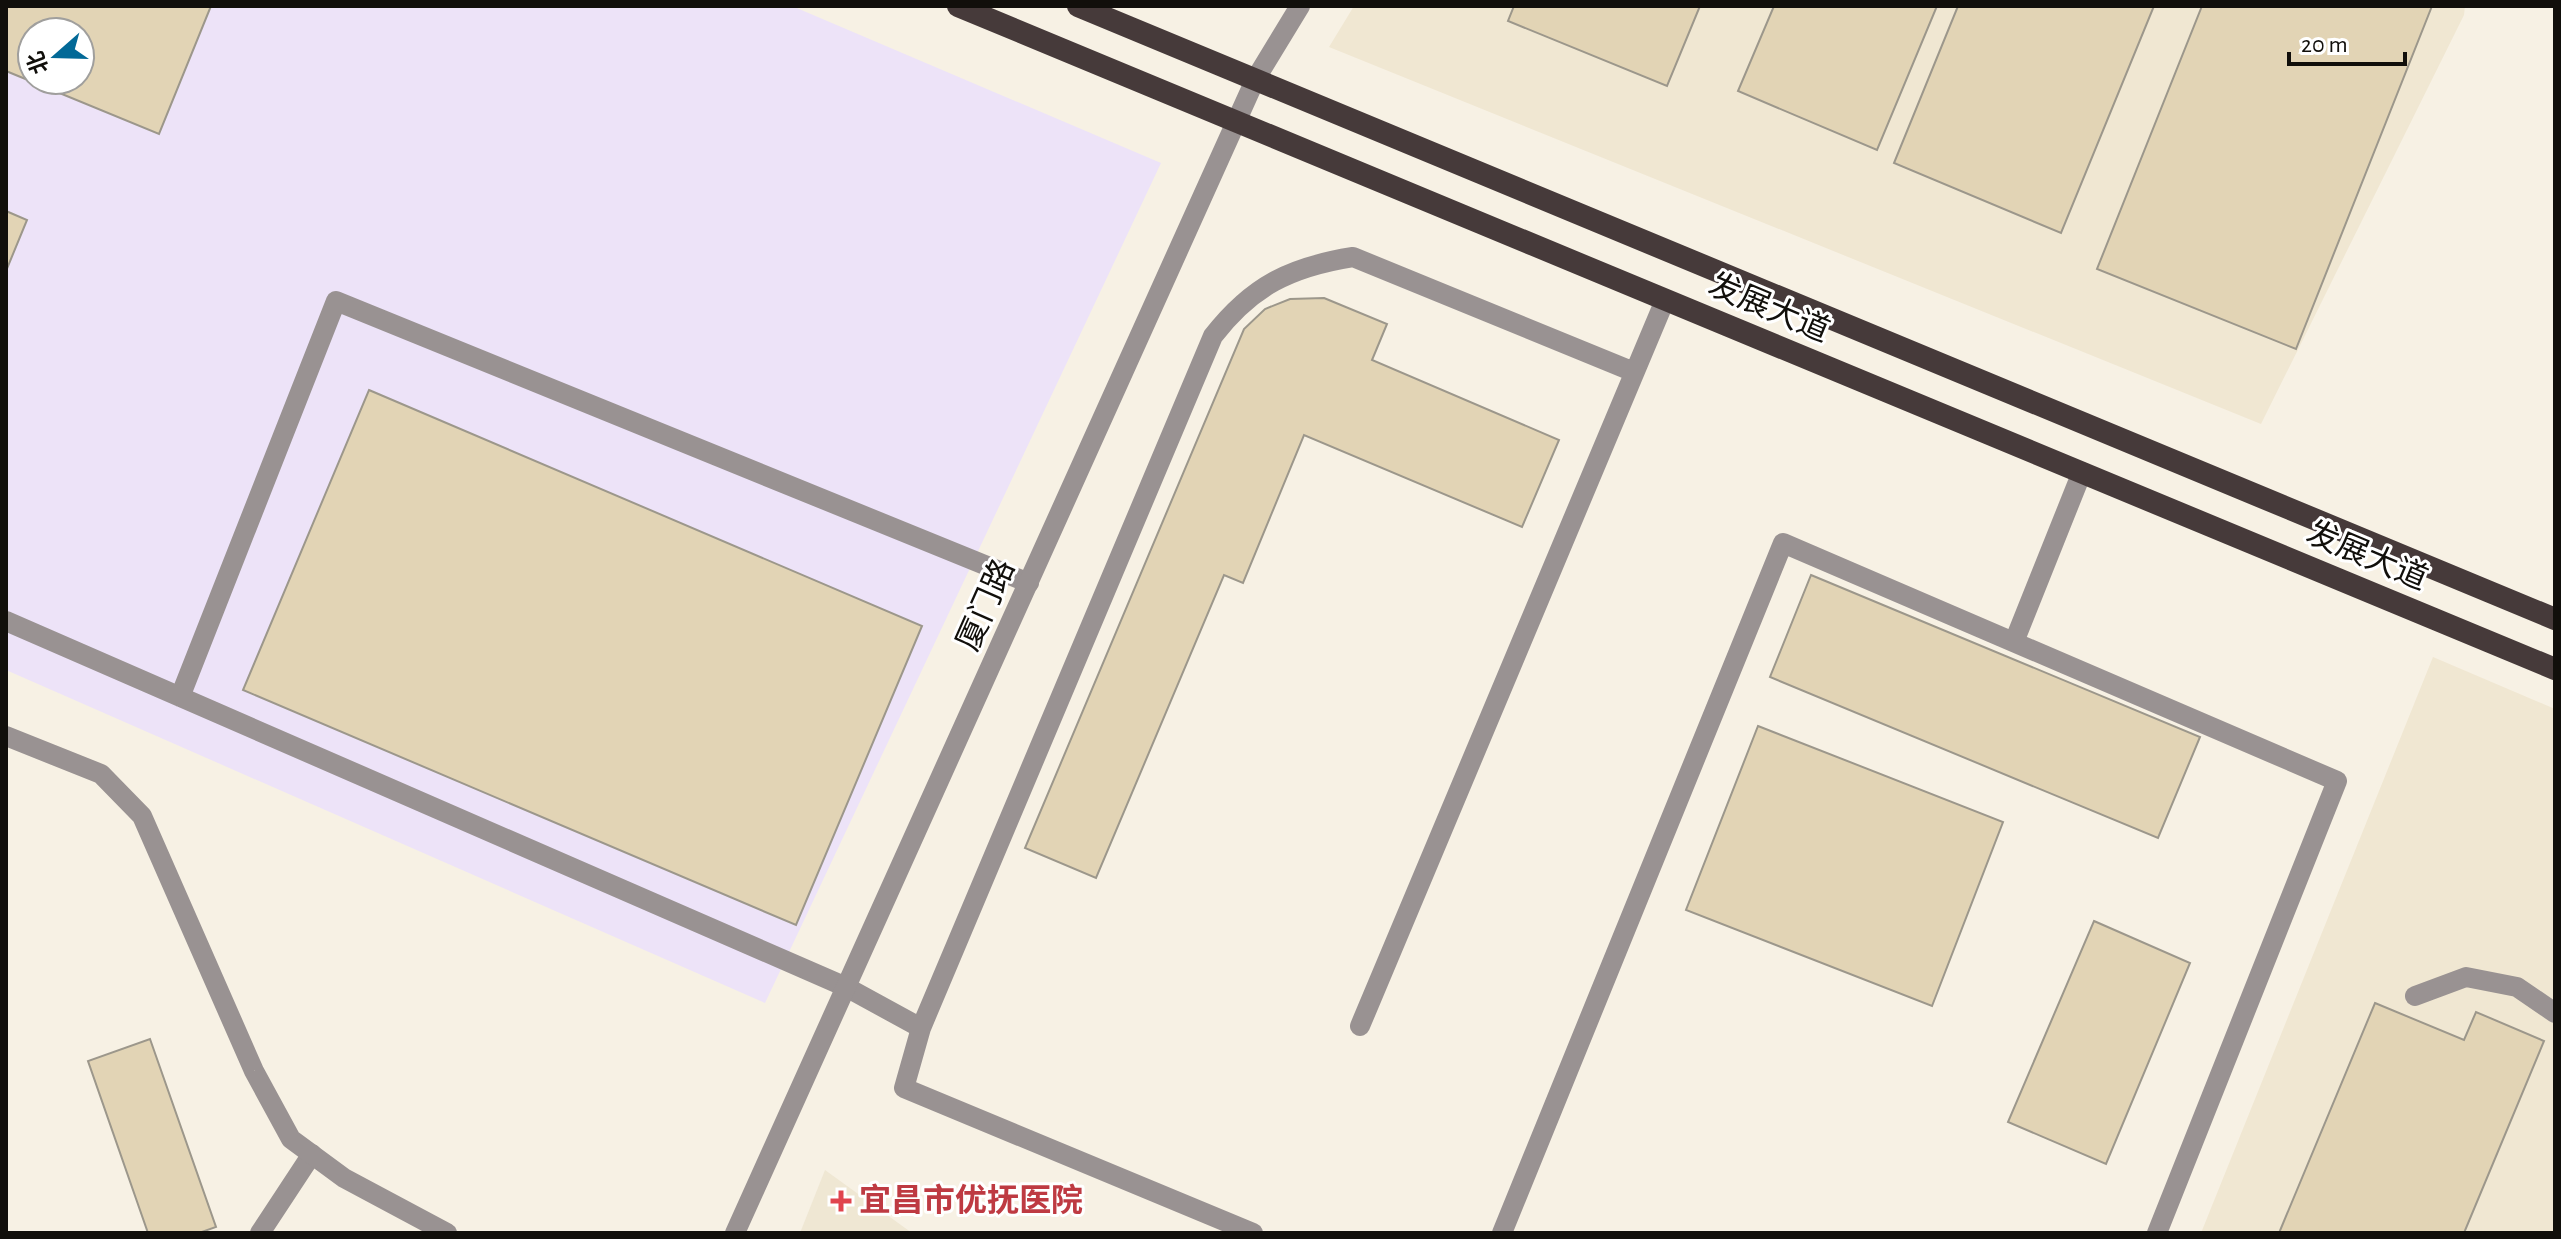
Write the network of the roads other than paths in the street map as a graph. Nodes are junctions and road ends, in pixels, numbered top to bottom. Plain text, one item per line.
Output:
1 (958, 6) edge
2 (1078, 6) edge
3 (1300, 6) edge
4 (1255, 80) junction
5 (1238, 122) junction
6 (1665, 300) junction
7 (1634, 372) junction
8 (2082, 472) junction
9 (1029, 583) junction
10 (2555, 619) edge
11 (6, 621) edge
12 (2014, 642) junction
13 (2555, 669) edge
14 (180, 697) junction
15 (6, 736) edge
16 (846, 987) junction
17 (2415, 996) dead end
18 (2555, 1013) edge
19 (1360, 1026) dead end
20 (921, 1028) junction
21 (312, 1154) junction
22 (738, 1232) edge
23 (260, 1233) edge
24 (447, 1233) edge
25 (1253, 1233) edge
26 (1502, 1233) edge
27 (2157, 1233) edge

1 - 5 highway, 发展大道
2 - 4 highway, 发展大道
3 - 4 street, 厦门路
4 - 5 street, 厦门路
4 - 10 highway, 发展大道
5 - 6 highway, 发展大道
5 - 9 street, 厦门路
6 - 7 street
6 - 8 highway, 发展大道
7 - 19 street
7 - 20 street
8 - 12 street
8 - 13 highway, 发展大道
9 - 14 street
9 - 16 street, 厦门路
11 - 14 street
12 - 26 street
12 - 27 street
14 - 16 street
15 - 21 street
16 - 20 street
16 - 22 street, 厦门路
17 - 18 street
20 - 25 street
21 - 23 street
21 - 24 street

